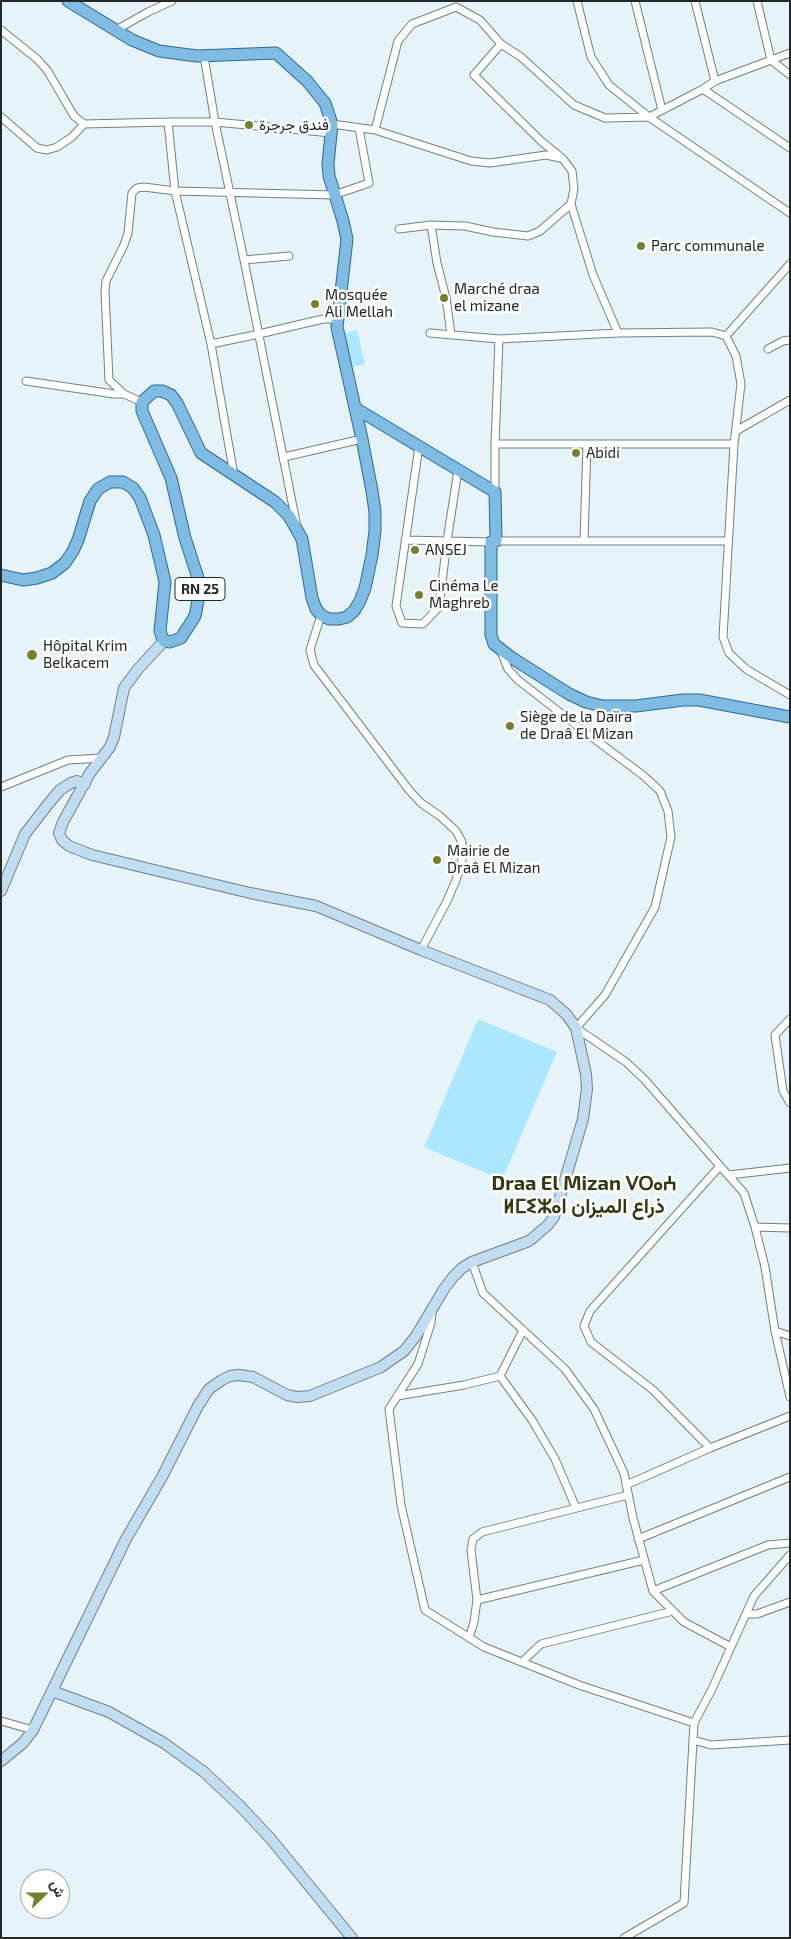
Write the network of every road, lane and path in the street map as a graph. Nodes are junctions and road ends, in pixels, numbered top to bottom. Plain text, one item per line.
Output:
1 (68, 1) edge
2 (172, 1) edge
3 (577, 1) edge
4 (635, 1) edge
5 (695, 1) edge
6 (757, 1) edge
7 (1, 30) edge
8 (116, 30) junction
9 (501, 44) junction
10 (790, 53) edge
11 (204, 56) junction
12 (771, 60) junction
13 (790, 75) edge
14 (715, 81) junction
15 (704, 88) junction
16 (662, 110) junction
17 (1, 117) edge
18 (649, 117) junction
19 (168, 122) junction
20 (215, 122) junction
21 (84, 124) junction
22 (359, 128) junction
23 (332, 129) junction
24 (375, 130) junction
25 (790, 148) edge
26 (563, 158) junction
27 (175, 191) junction
28 (228, 191) junction
29 (334, 195) junction
30 (571, 204) junction
31 (790, 213) edge
32 (431, 225) junction
33 (399, 229) dead end
34 (289, 256) dead end
35 (244, 260) junction
36 (790, 264) edge
37 (337, 319) junction
38 (430, 333) dead end
39 (618, 333) junction
40 (259, 334) junction
41 (451, 334) junction
42 (726, 336) junction
43 (499, 339) junction
44 (790, 340) edge
45 (211, 344) junction
46 (768, 349) dead end
47 (26, 381) dead end
48 (124, 394) junction
49 (790, 400) edge
50 (142, 402) junction
51 (355, 408) junction
52 (736, 431) junction
53 (362, 439) junction
54 (495, 444) junction
55 (587, 444) junction
56 (734, 444) junction
57 (419, 446) junction
58 (284, 457) junction
59 (458, 470) junction
60 (234, 476) junction
61 (495, 492) junction
62 (297, 527) junction
63 (405, 540) junction
64 (584, 540) junction
65 (447, 541) junction
66 (494, 541) junction
67 (728, 541) junction
68 (1, 575) edge
69 (321, 615) junction
70 (164, 641) junction
71 (501, 651) junction
72 (790, 695) edge
73 (790, 718) edge
74 (102, 758) junction
75 (85, 784) junction
76 (1, 787) edge
77 (1, 891) edge
78 (422, 950) junction
79 (790, 1019) edge
80 (576, 1028) junction
81 (790, 1103) edge
82 (720, 1166) junction
83 (790, 1168) edge
84 (729, 1175) junction
85 (754, 1227) junction
86 (790, 1228) edge
87 (472, 1262) junction
88 (433, 1307) junction
89 (523, 1330) junction
90 (775, 1331) junction
91 (790, 1336) edge
92 (500, 1376) junction
93 (397, 1396) junction
94 (790, 1397) edge
95 (790, 1416) edge
96 (710, 1448) junction
97 (790, 1477) edge
98 (626, 1485) junction
99 (628, 1495) junction
100 (576, 1508) junction
101 (638, 1538) junction
102 (790, 1543) edge
103 (790, 1555) edge
104 (644, 1560) junction
105 (653, 1591) junction
106 (477, 1600) junction
107 (790, 1602) edge
108 (673, 1611) junction
109 (746, 1614) junction
110 (469, 1638) junction
111 (731, 1647) junction
112 (522, 1662) junction
113 (52, 1691) junction
114 (1, 1721) edge
115 (694, 1723) junction
116 (33, 1730) junction
117 (693, 1740) junction
118 (790, 1740) edge
119 (1, 1761) edge
120 (352, 1938) edge
121 (624, 1938) edge

1 - 8 main road
2 - 8 street
3 - 18 street
4 - 16 street
5 - 14 street
6 - 12 street
7 - 21 street
8 - 11 main road
9 - 18 street
9 - 24 street
9 - 26 street
10 - 12 street
11 - 20 street
11 - 23 main road
12 - 13 street
12 - 14 street
14 - 15 street
15 - 16 street
15 - 25 street
16 - 18 street
17 - 21 street
18 - 31 street
19 - 20 street
19 - 21 street
19 - 27 street
20 - 23 street
20 - 28 street
22 - 23 street
22 - 24 street
22 - 29 street
23 - 29 main road
24 - 26 street
26 - 30 street
27 - 28 street
27 - 45 street
27 - 48 street
28 - 29 street
28 - 35 street
29 - 37 main road
30 - 32 street
30 - 39 street
32 - 33 street
32 - 41 street
34 - 35 street
35 - 40 street
36 - 42 street
37 - 40 street
37 - 51 main road
38 - 41 street
39 - 42 street
39 - 43 street
40 - 45 street
40 - 58 street
41 - 43 street
42 - 52 street
43 - 54 street
44 - 46 street
45 - 60 street
47 - 48 street
48 - 50 street
49 - 52 street
50 - 60 main road
50 - 70 main road, RN 25
51 - 53 main road
51 - 57 main road
52 - 56 street
53 - 58 street
53 - 69 main road
54 - 55 street
54 - 61 street
55 - 56 street
55 - 64 street
56 - 67 street
57 - 59 main road
57 - 63 street
58 - 62 street
59 - 61 main road
59 - 65 street
60 - 62 main road
61 - 66 main road
62 - 69 main road
63 - 65 street
63 - 65 street
64 - 66 street
64 - 67 street
65 - 66 street
66 - 71 main road
67 - 72 street
68 - 70 main road, RN 25
69 - 78 street
70 - 74 main road
71 - 73 main road
71 - 80 street
74 - 75 main road
74 - 76 street
75 - 77 main road
75 - 78 main road
78 - 80 main road
79 - 81 street
80 - 82 street
80 - 87 main road
82 - 84 street
82 - 96 street
83 - 84 street
84 - 85 street
85 - 86 street
85 - 90 street
87 - 88 main road
87 - 89 street
88 - 93 street
88 - 113 main road
89 - 92 street
89 - 98 street
90 - 91 street
90 - 94 street
92 - 93 street
92 - 100 street
93 - 110 street
95 - 96 street
96 - 98 street
97 - 101 street
98 - 99 street
99 - 100 street
99 - 101 street
100 - 106 street
101 - 104 street
102 - 105 street
103 - 109 street
104 - 105 street
104 - 106 street
105 - 108 street
106 - 110 street
107 - 109 street
108 - 111 street
108 - 112 street
109 - 111 street
110 - 112 street
111 - 115 street
112 - 115 street
113 - 116 main road
113 - 120 main road
114 - 116 street
115 - 117 street
116 - 119 main road
117 - 118 street
117 - 121 street

